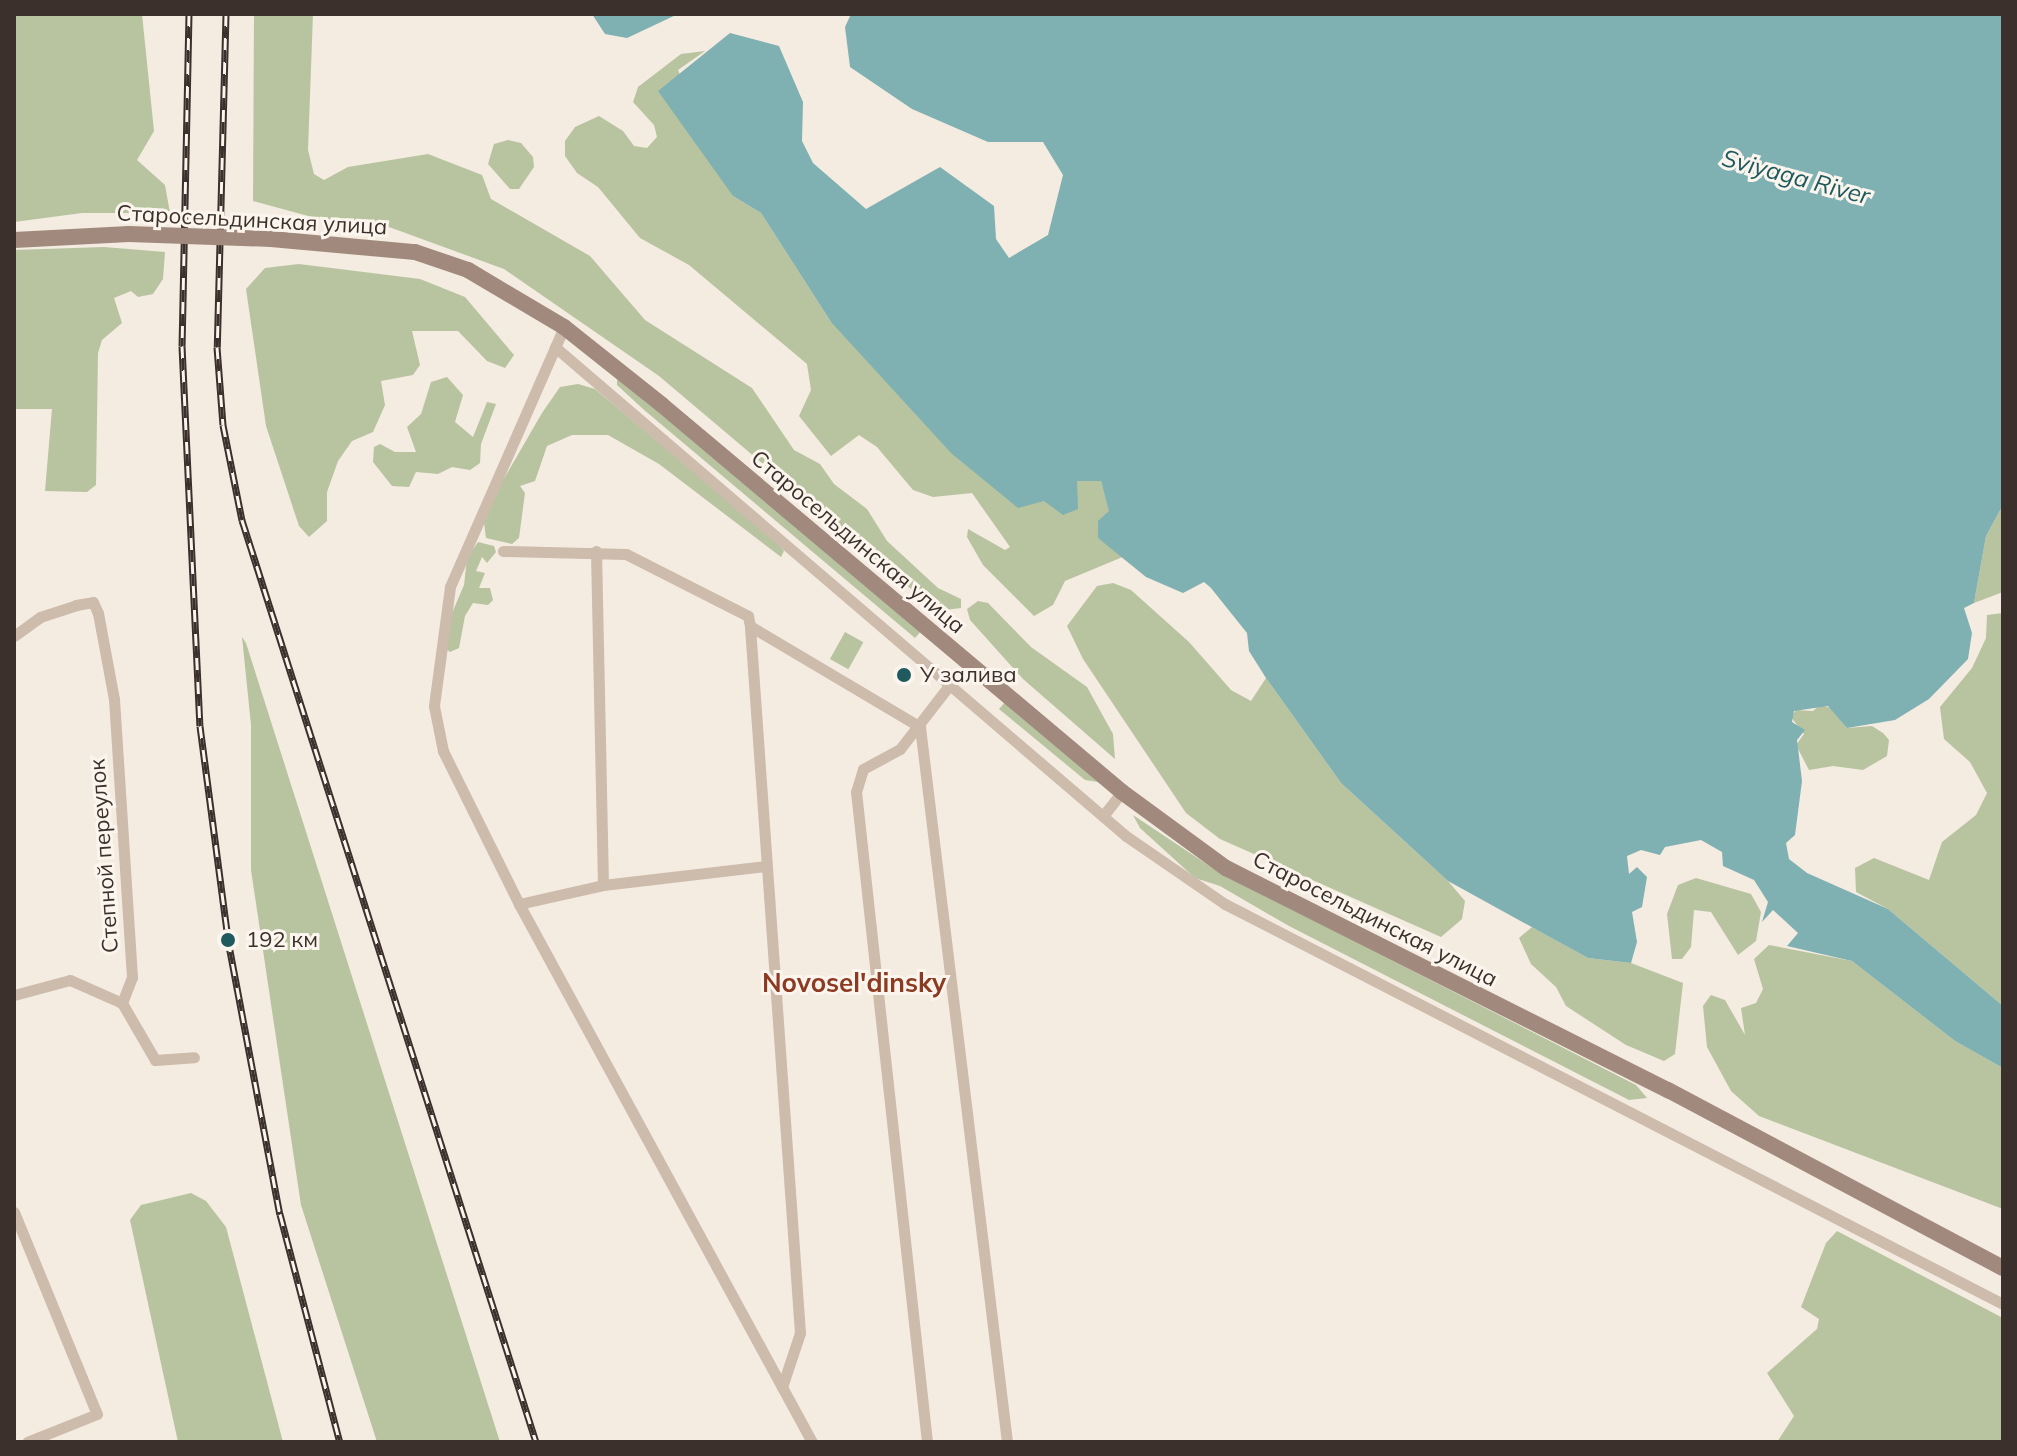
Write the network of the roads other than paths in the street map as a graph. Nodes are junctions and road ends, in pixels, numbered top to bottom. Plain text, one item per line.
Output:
1 (14, 240) edge
2 (564, 327) junction
3 (555, 347) junction
4 (503, 551) dead end
5 (596, 551) junction
6 (750, 626) junction
7 (14, 636) edge
8 (951, 683) junction
9 (920, 727) junction
10 (1122, 792) junction
11 (1103, 816) junction
12 (764, 866) junction
13 (603, 885) junction
14 (519, 904) junction
15 (14, 995) edge
16 (122, 1003) junction
17 (194, 1057) dead end
18 (14, 1212) edge
19 (15, 1227) edge
20 (2003, 1268) edge
21 (2003, 1304) edge
22 (782, 1387) junction
23 (27, 1442) edge
24 (812, 1442) edge
25 (927, 1442) edge
26 (1007, 1442) edge

1 - 2 main road, Старосельдинская улица, bridge
2 - 3 street
2 - 10 main road, Старосельдинская улица
3 - 8 street
3 - 14 street
4 - 5 street
5 - 6 street
5 - 13 street
6 - 9 street
6 - 12 street
7 - 16 street, Степной переулок
8 - 9 street
8 - 11 street
9 - 25 street
9 - 26 street
10 - 11 street
10 - 20 main road, Старосельдинская улица
11 - 21 street
12 - 13 street
12 - 22 street
13 - 14 street
14 - 22 street
15 - 16 street
16 - 17 street
18 - 19 street
19 - 23 street
22 - 24 street

